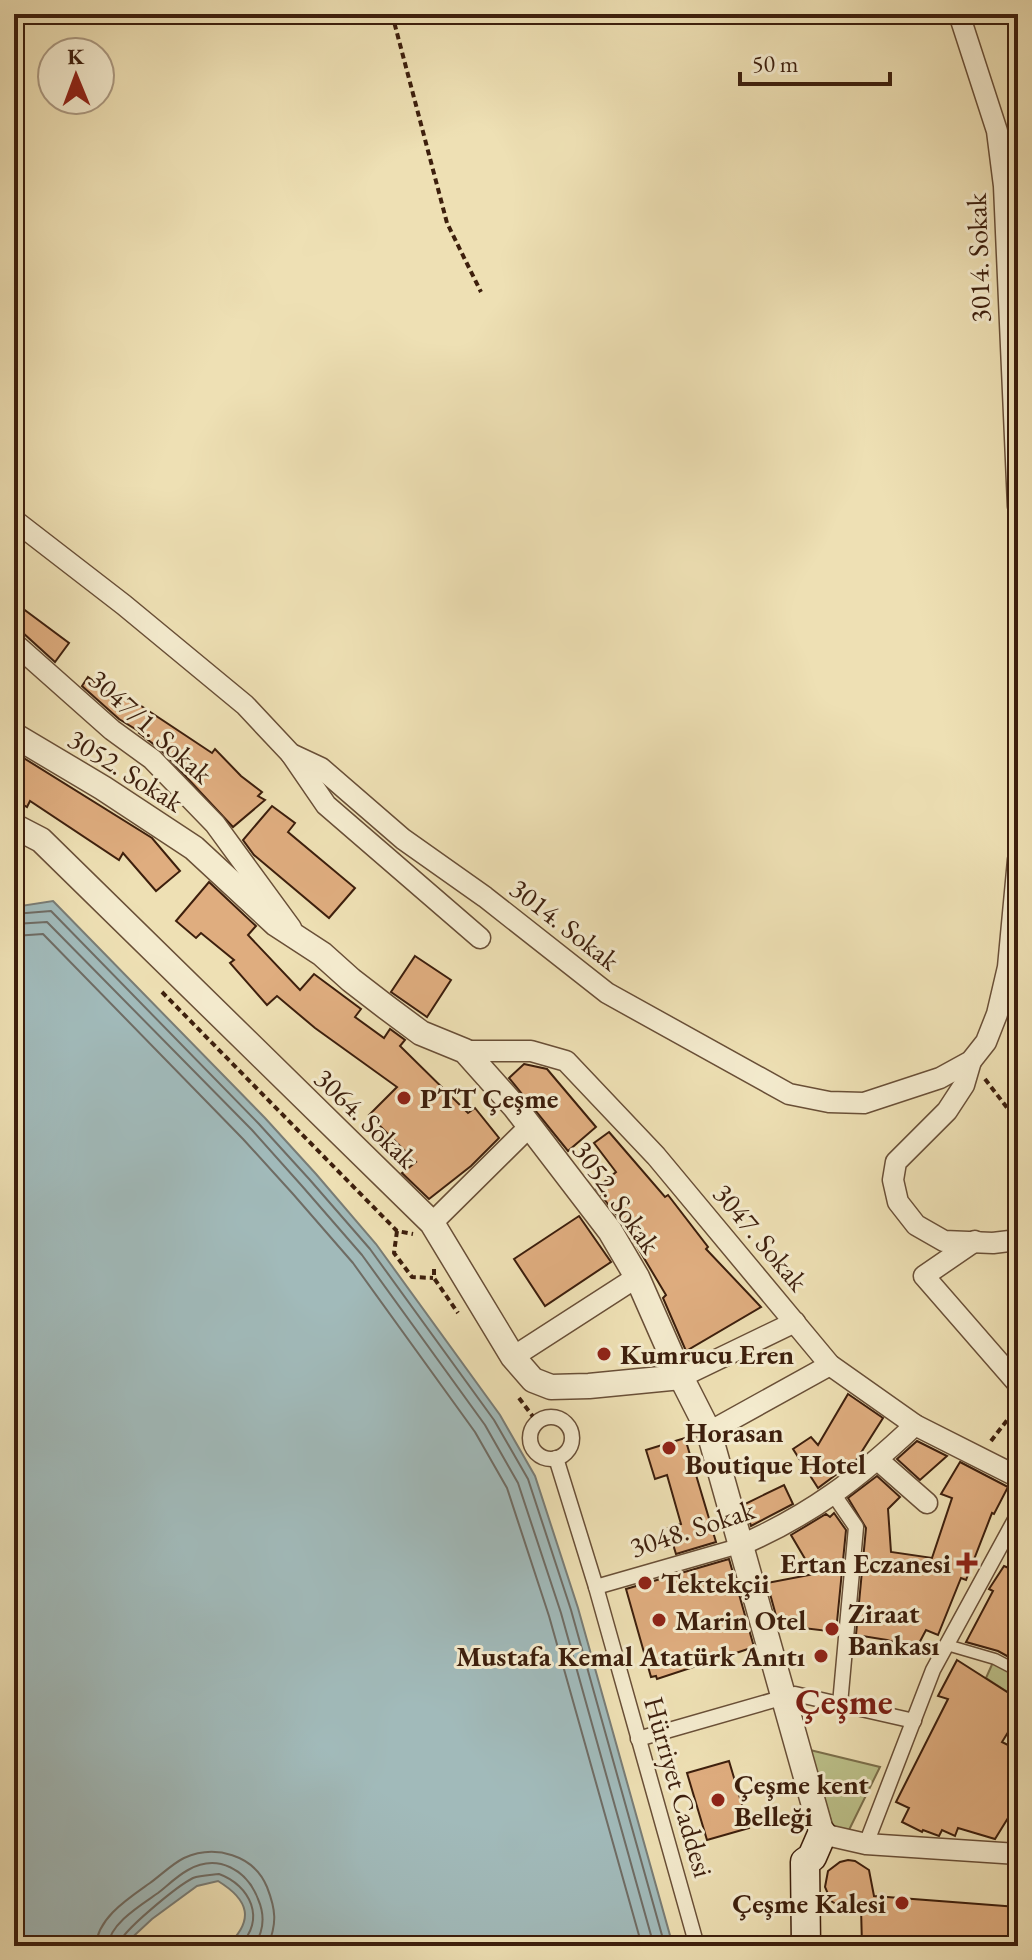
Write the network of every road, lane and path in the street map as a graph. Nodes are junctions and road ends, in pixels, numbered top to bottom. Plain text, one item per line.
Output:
1 (392, 14) edge
2 (959, 14) edge
3 (481, 292) dead end
4 (1015, 411) edge
5 (1018, 492) edge
6 (1018, 506) edge
7 (14, 520) edge
8 (14, 643) edge
9 (14, 735) edge
10 (291, 754) junction
11 (14, 826) edge
12 (1018, 860) edge
13 (297, 937) junction
14 (480, 938) dead end
15 (157, 987) dead end
16 (465, 1051) junction
17 (971, 1061) junction
18 (1018, 1122) edge
19 (529, 1127) junction
20 (425, 1229) junction
21 (397, 1231) junction
22 (1018, 1240) edge
23 (975, 1241) junction
24 (434, 1267) dead end
25 (1013, 1274) dead end
26 (637, 1277) junction
27 (434, 1278) junction
28 (1018, 1279) edge
29 (459, 1314) dead end
30 (795, 1322) junction
31 (513, 1357) junction
32 (830, 1365) junction
33 (681, 1377) junction
34 (1018, 1384) edge
35 (511, 1386) dead end
36 (1018, 1406) edge
37 (537, 1422) junction
38 (915, 1425) junction
39 (709, 1432) junction
40 (556, 1458) junction
41 (977, 1458) junction
42 (878, 1460) junction
43 (1018, 1477) edge
44 (834, 1495) junction
45 (927, 1503) dead end
46 (1018, 1514) edge
47 (739, 1546) junction
48 (596, 1587) junction
49 (947, 1645) junction
50 (1018, 1671) edge
51 (786, 1697) junction
52 (840, 1704) junction
53 (914, 1721) junction
54 (638, 1739) junction
55 (866, 1844) junction
56 (817, 1845) junction
57 (1018, 1854) edge
58 (697, 1946) edge
59 (806, 1946) edge
60 (819, 1946) edge

1 - 3 path
2 - 4 street, 3014. Sokak
4 - 5 street, 3014. Sokak
5 - 6 street, 3014. Sokak
7 - 10 street, 3014. Sokak
8 - 13 street, 3047/1. Sokak
9 - 13 street, 3052. Sokak
10 - 14 street
10 - 17 street, 3014. Sokak
11 - 20 street, 3064. Sokak
12 - 17 street
13 - 16 street, 3052. Sokak
15 - 21 path
16 - 19 street, 3052. Sokak
16 - 30 street, 3047. Sokak
17 - 18 path
17 - 23 street
19 - 20 street
19 - 26 street, 3052. Sokak
20 - 21 path
20 - 31 street, 3064. Sokak
21 - 27 path
22 - 23 street
23 - 34 street
24 - 27 path
25 - 28 path
26 - 31 street
26 - 33 street, 3052. Sokak
27 - 29 path
30 - 32 street, 3047. Sokak
30 - 33 street
31 - 33 street, 3064. Sokak
32 - 38 street, 3047. Sokak
32 - 39 street
33 - 39 street, 3052. Sokak
35 - 37 path
36 - 41 path
37 - 40 street
37 - 40 street
38 - 41 street, 3047. Sokak
38 - 42 street, 3048. Sokak
39 - 47 street, 3052. Sokak
40 - 48 street, Hürriyet Caddesi
41 - 43 street, 3047. Sokak
42 - 44 street, 3048. Sokak
42 - 45 street
44 - 47 street, 3048. Sokak
44 - 52 street
46 - 49 street
47 - 48 street, 3048. Sokak
47 - 51 street, 3052. Sokak
48 - 54 street, Hürriyet Caddesi
49 - 50 lane
49 - 53 street
51 - 52 street
51 - 54 street
51 - 56 street, 3052. Sokak
52 - 53 street
53 - 55 street
54 - 58 street, Hürriyet Caddesi
55 - 56 street
55 - 57 street
56 - 59 main road
56 - 60 main road

